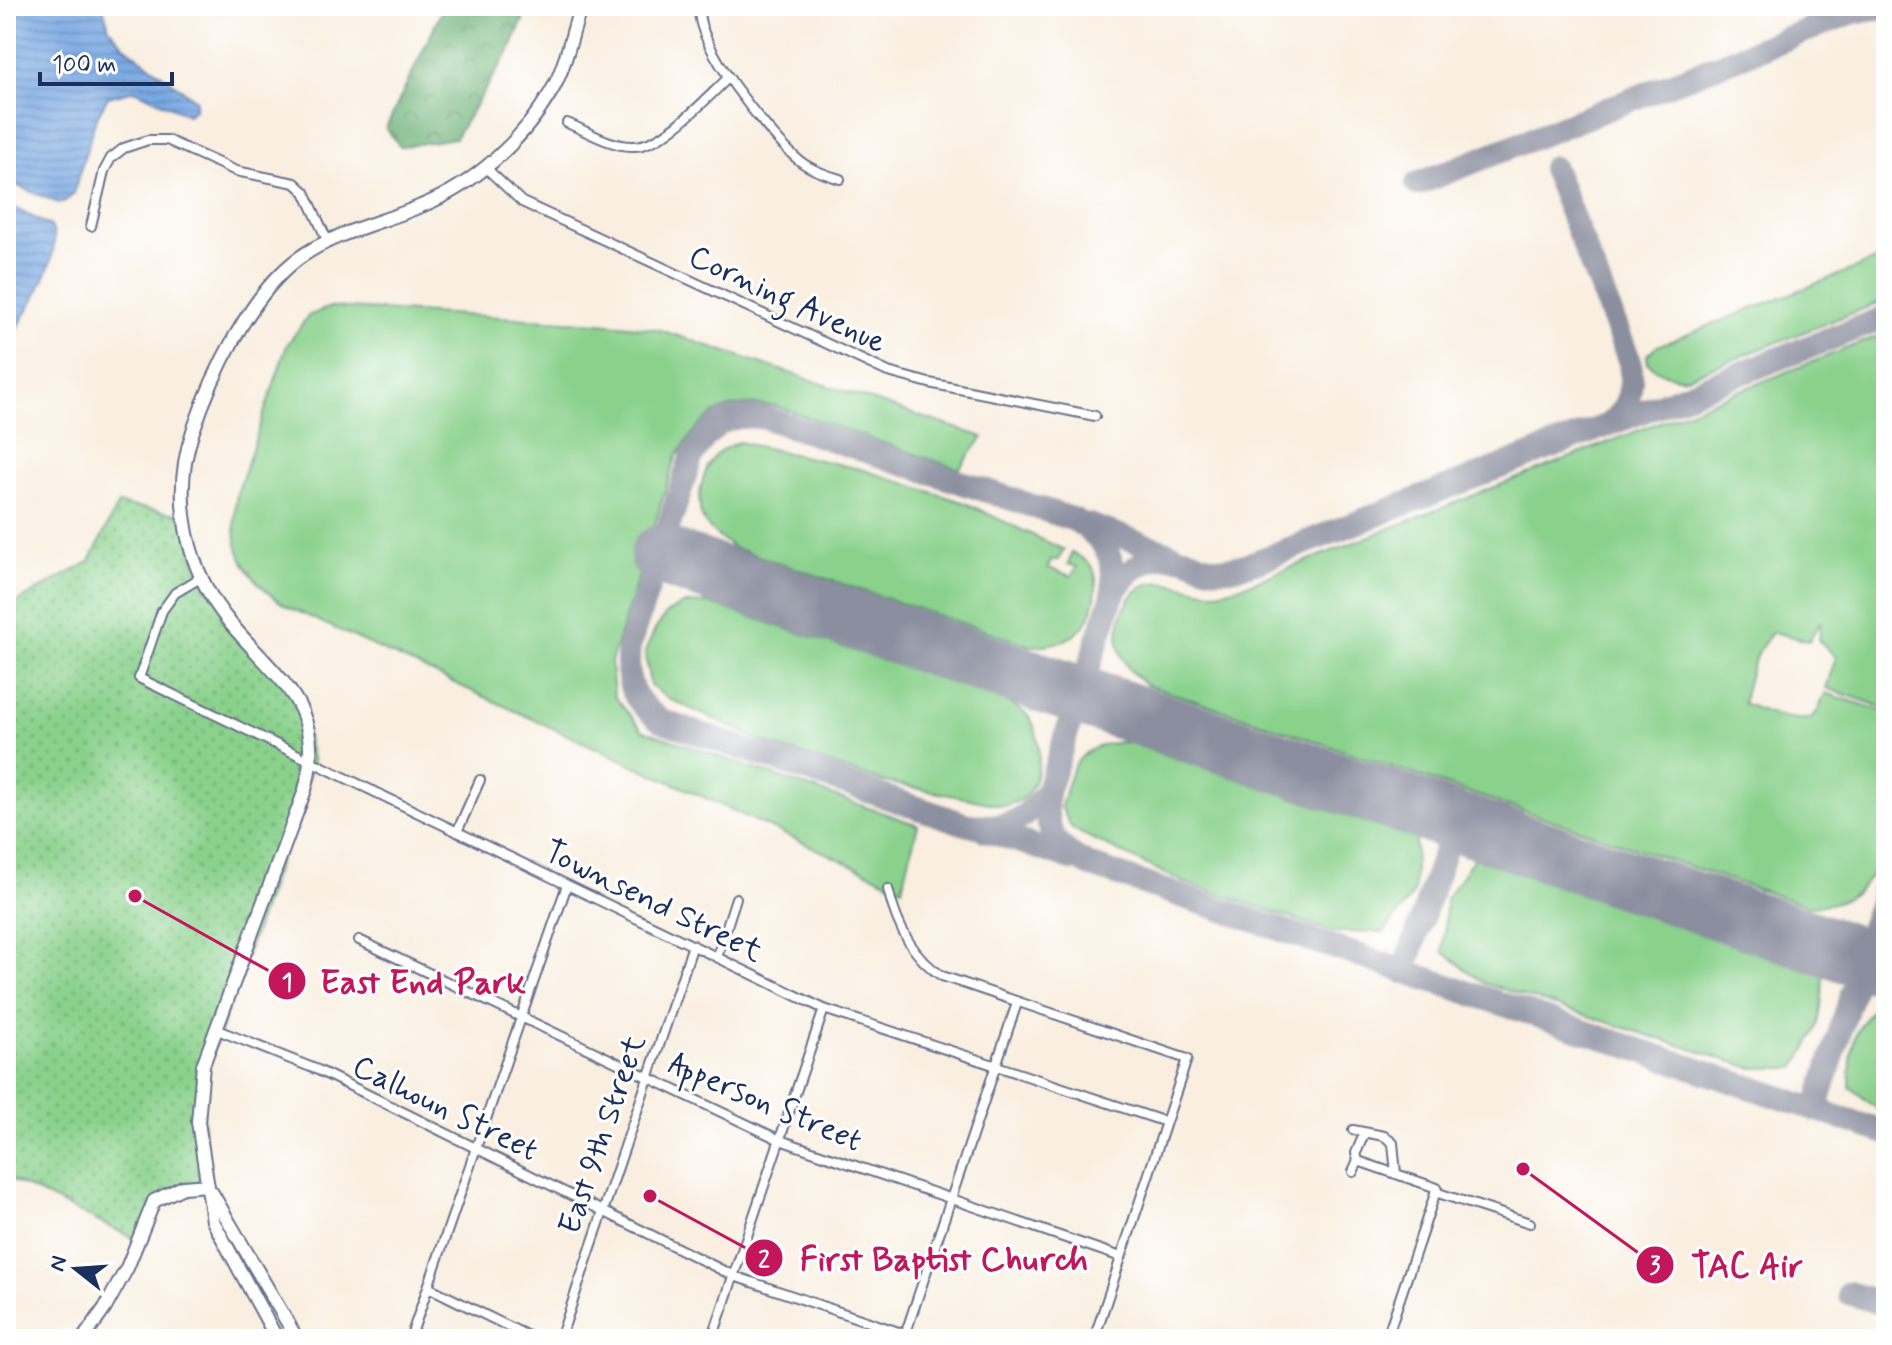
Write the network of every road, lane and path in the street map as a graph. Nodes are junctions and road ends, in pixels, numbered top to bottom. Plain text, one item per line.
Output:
1 (581, 6) edge
2 (700, 6) edge
3 (728, 78) junction
4 (567, 123) dead end
5 (485, 167) junction
6 (840, 179) dead end
7 (91, 226) dead end
8 (328, 242) junction
9 (1095, 416) dead end
10 (200, 578) junction
11 (313, 763) junction
12 (480, 780) dead end
13 (457, 832) junction
14 (567, 885) junction
15 (888, 889) dead end
16 (736, 898) dead end
17 (359, 940) dead end
18 (693, 945) junction
19 (717, 957) junction
20 (1017, 1003) junction
21 (824, 1009) junction
22 (522, 1017) junction
23 (215, 1029) junction
24 (996, 1066) junction
25 (648, 1077) junction
26 (1166, 1122) junction
27 (1353, 1130) dead end
28 (1364, 1134) junction
29 (780, 1140) junction
30 (476, 1148) junction
31 (1358, 1161) junction
32 (1353, 1172) dead end
33 (1392, 1173) junction
34 (208, 1185) junction
35 (1435, 1192) junction
36 (951, 1199) junction
37 (603, 1211) junction
38 (1530, 1223) dead end
39 (1121, 1257) junction
40 (734, 1276) junction
41 (428, 1287) junction
42 (905, 1337) edge
43 (1389, 1338) edge
44 (83, 1339) edge
45 (277, 1339) edge
46 (297, 1339) edge
47 (410, 1339) edge
48 (534, 1339) edge
49 (560, 1339) edge
50 (712, 1339) edge
51 (919, 1339) edge
52 (1094, 1339) edge

1 - 5 main road
2 - 3 street
3 - 4 street
3 - 6 street
5 - 8 main road
5 - 9 street, Corning Avenue
7 - 8 street
8 - 10 main road
10 - 11 main road
10 - 11 street, Townsend Street
11 - 13 street, Townsend Street
11 - 23 main road
12 - 13 street
13 - 14 street, Townsend Street
14 - 18 street, Townsend Street
14 - 22 street
15 - 20 street
16 - 19 street
17 - 22 street, Apperson Street
18 - 19 street, Townsend Street
18 - 25 street, East 9th Street
19 - 21 street, Townsend Street
20 - 24 street
20 - 26 street
21 - 24 street, Townsend Street
21 - 29 street
22 - 25 street, Apperson Street
22 - 30 street
23 - 30 street, Calhoun Street
23 - 34 main road
24 - 26 street, Townsend Street
24 - 36 street
25 - 29 street, Apperson Street
25 - 37 street, East 9th Street
26 - 39 street
27 - 28 street
28 - 31 street
28 - 33 street
29 - 36 street, Apperson Street
29 - 40 street
30 - 37 street, Calhoun Street
30 - 41 street
31 - 32 street
31 - 33 street
33 - 35 street
34 - 44 main road
34 - 45 main road
34 - 46 main road
35 - 38 street
35 - 43 street
36 - 39 street, Apperson Street
36 - 42 street
37 - 40 street, Calhoun Street
37 - 49 street, East 9th Street
39 - 52 street
40 - 42 street, Calhoun Street
40 - 50 street
41 - 47 street
41 - 48 street
42 - 51 street, Calhoun Street

